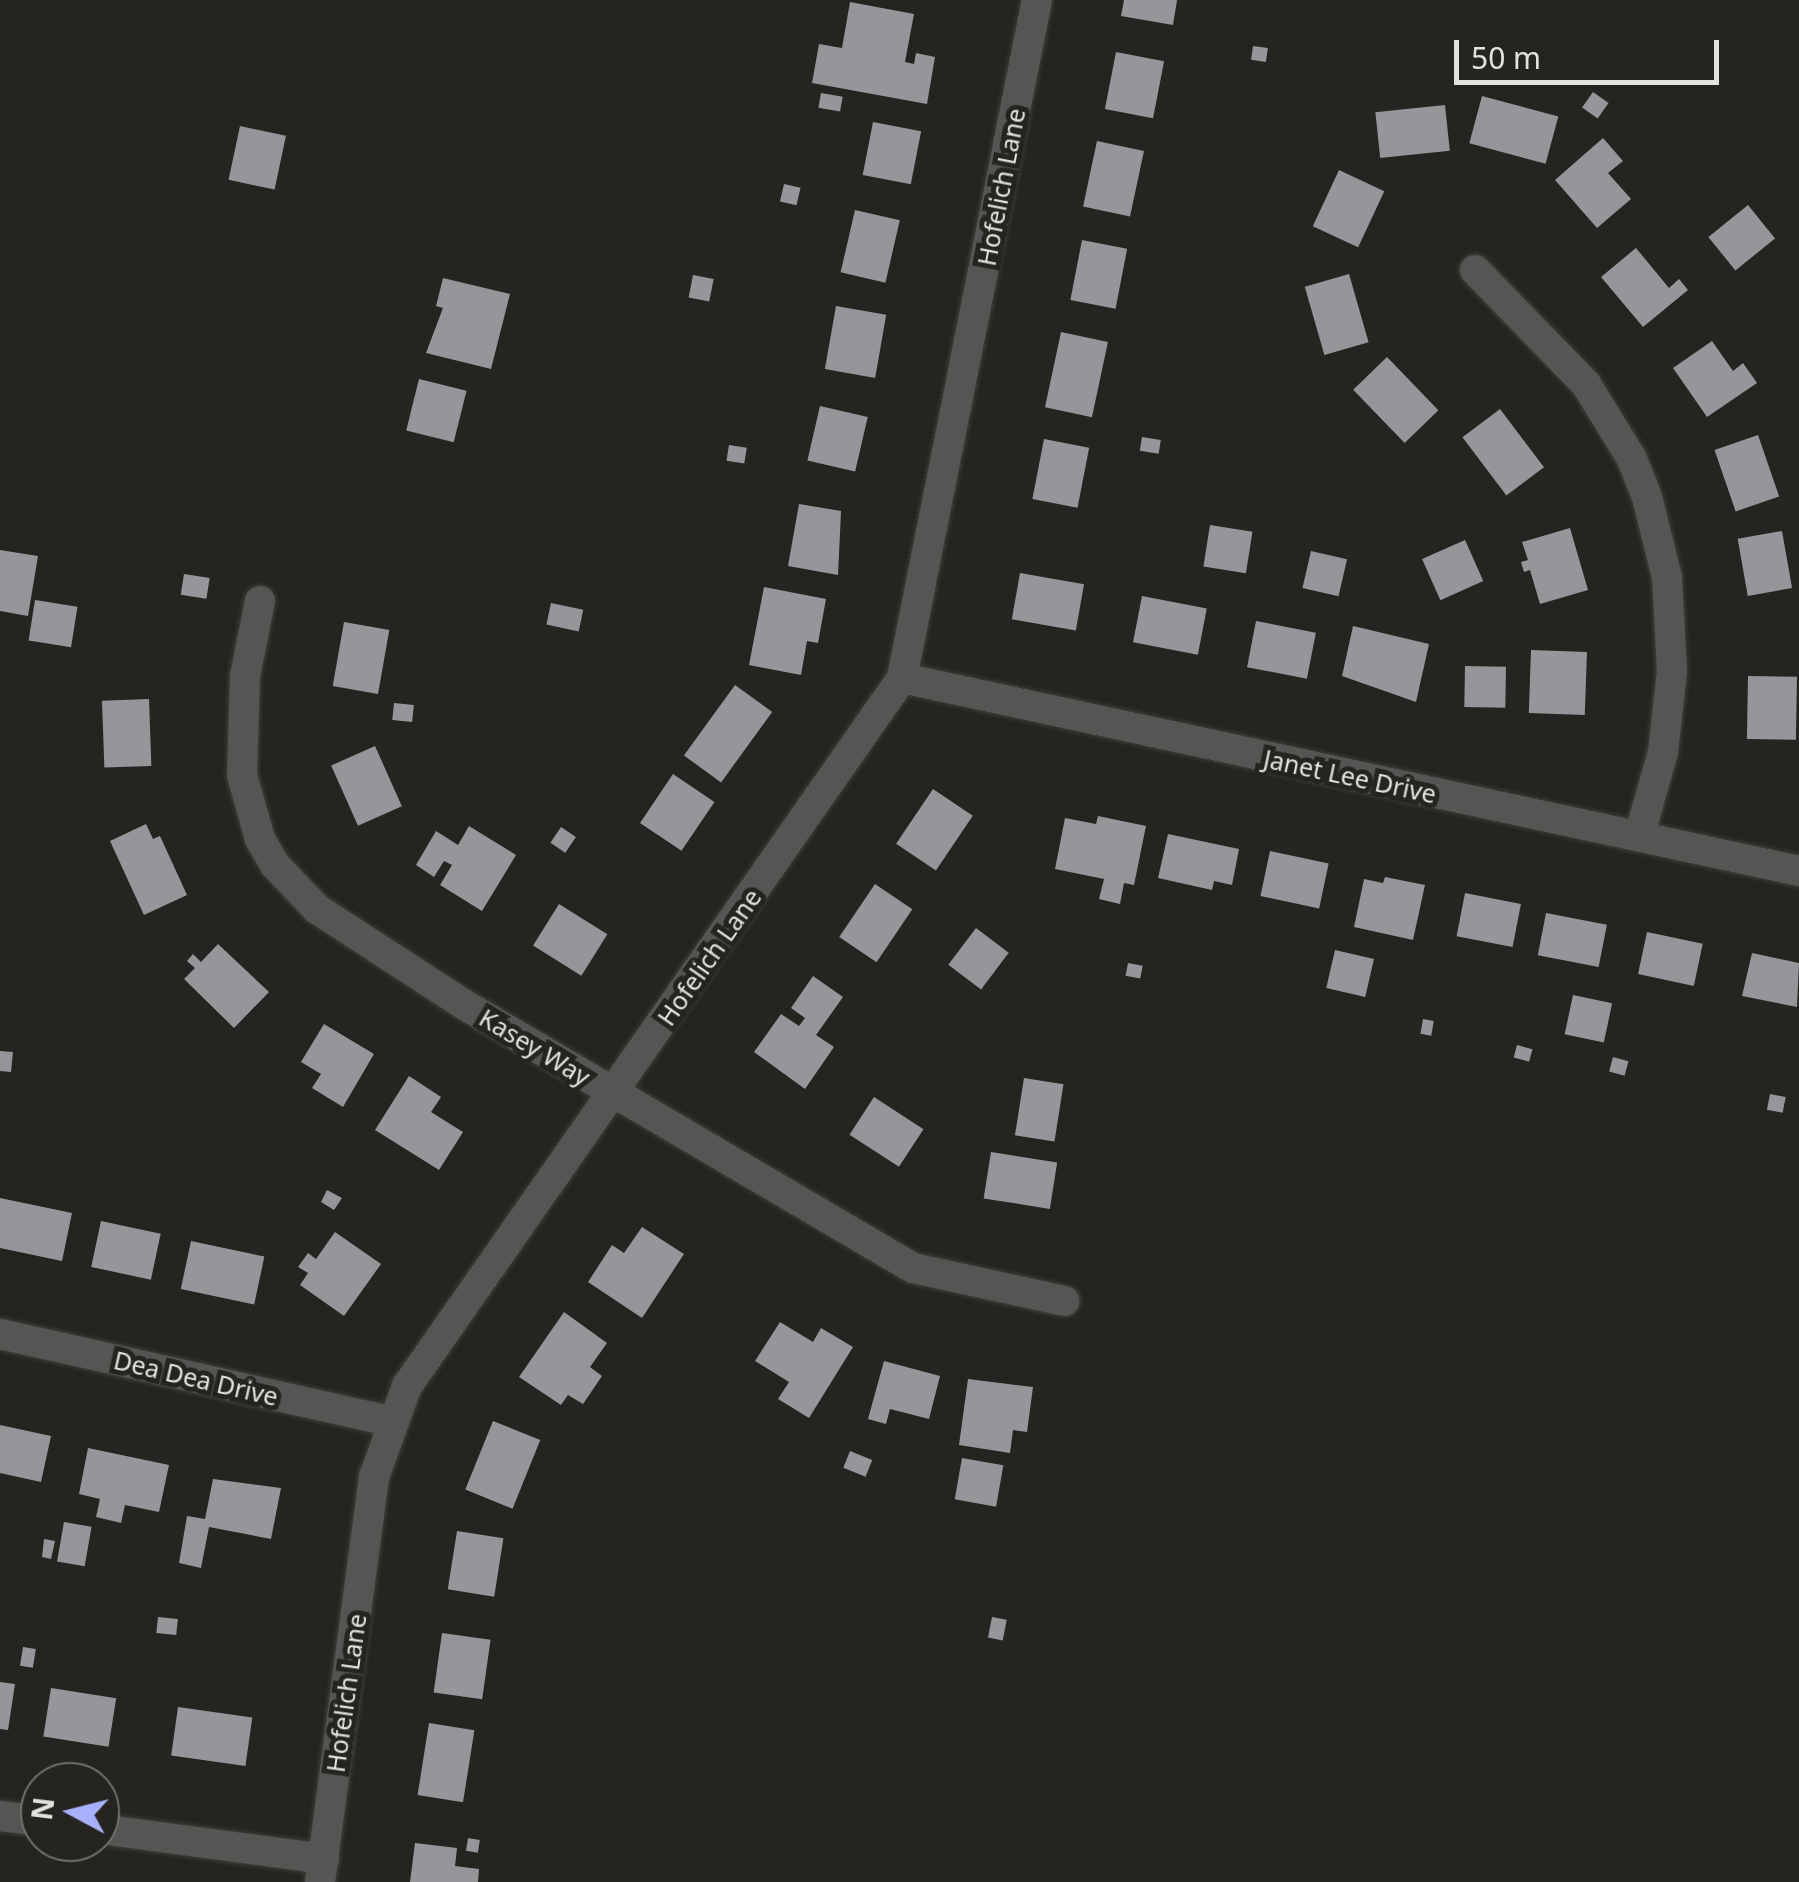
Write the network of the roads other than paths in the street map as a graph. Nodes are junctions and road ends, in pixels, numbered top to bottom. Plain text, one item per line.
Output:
1 (1037, 0) edge
2 (1475, 270) dead end
3 (260, 601) dead end
4 (902, 678) junction
5 (1639, 837) junction
6 (1799, 871) edge
7 (612, 1094) junction
8 (1064, 1301) dead end
9 (0, 1334) edge
10 (393, 1422) junction
11 (120, 1833) edge
12 (322, 1870) edge

1 - 4 street, Hofelich Lane
2 - 5 street
3 - 7 street, Kasey Way
4 - 5 street, Janet Lee Drive
4 - 7 street, Hofelich Lane
5 - 6 street, Janet Lee Drive
7 - 8 street, Kasey Way
7 - 10 street, Hofelich Lane
9 - 10 street, Dea Dea Drive
10 - 12 street, Hofelich Lane
11 - 12 street

